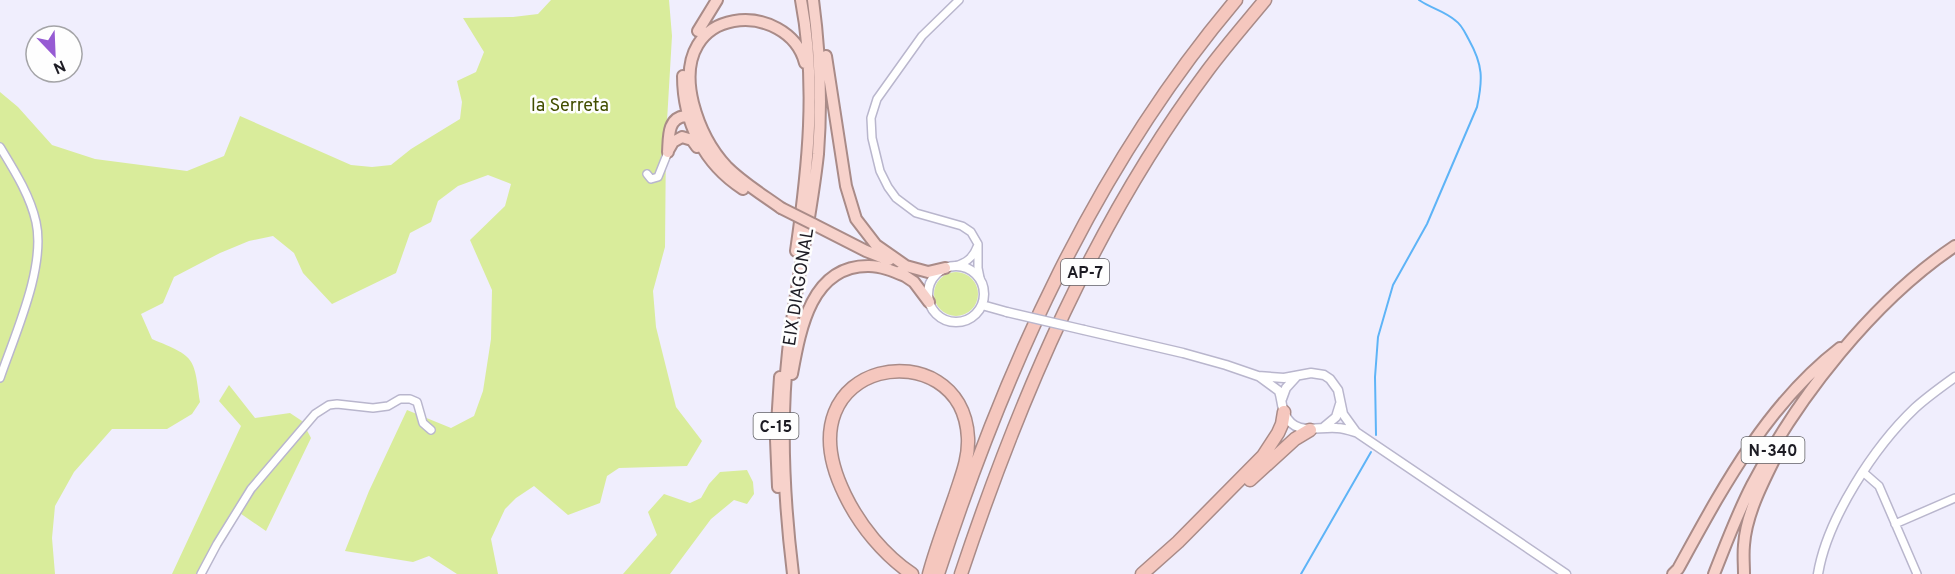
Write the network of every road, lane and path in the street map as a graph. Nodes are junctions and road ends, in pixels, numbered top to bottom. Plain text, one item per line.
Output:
1 (717, 0) edge
2 (801, 0) edge
3 (815, 0) edge
4 (959, 0) edge
5 (1236, 0) edge
6 (1265, 0) edge
7 (683, 76) junction
8 (688, 117) junction
9 (810, 117) junction
10 (671, 124) junction
11 (0, 147) edge
12 (668, 152) junction
13 (724, 169) junction
14 (647, 174) dead end
15 (978, 244) junction
16 (1955, 246) edge
17 (950, 267) junction
18 (905, 271) junction
19 (981, 278) junction
20 (929, 302) junction
21 (982, 305) junction
22 (1852, 339) junction
23 (1258, 376) junction
24 (1297, 376) junction
25 (1955, 377) edge
26 (0, 378) edge
27 (1282, 399) junction
28 (1340, 404) junction
29 (785, 412) junction
30 (1284, 412) junction
31 (1315, 429) junction
32 (431, 430) dead end
33 (1356, 432) junction
34 (1863, 471) junction
35 (1955, 498) edge
36 (1895, 524) junction
37 (911, 573) edge
38 (201, 574) edge
39 (786, 574) edge
40 (793, 574) edge
41 (929, 574) edge
42 (938, 574) edge
43 (961, 574) edge
44 (1143, 574) edge
45 (1152, 574) edge
46 (1566, 574) edge
47 (1673, 574) edge
48 (1714, 574) edge
49 (1744, 574) edge
50 (1818, 574) edge
51 (1917, 574) edge

1 - 7 highway
2 - 9 highway, EIX DIAGONAL / C-15
3 - 18 highway
3 - 29 highway, EIX DIAGONAL / C-15
4 - 15 street
5 - 42 highway, AP-7
6 - 43 highway, AP-7
7 - 8 highway
7 - 10 highway
8 - 10 highway
8 - 13 highway
9 - 13 highway
9 - 39 highway, EIX DIAGONAL / C-15
10 - 12 highway
11 - 26 street
12 - 13 highway
12 - 14 street
13 - 18 highway, bridge
15 - 17 street
15 - 19 street
16 - 22 highway, N-340
17 - 18 highway
17 - 19 street
17 - 20 street
18 - 20 highway
18 - 29 highway
19 - 21 street
20 - 21 street
21 - 23 street, bridge
22 - 47 highway
22 - 48 highway, N-340
22 - 49 highway
23 - 24 street
23 - 27 street
24 - 27 street
24 - 28 street
25 - 34 street
27 - 30 street
28 - 31 street
28 - 33 street
29 - 40 highway, EIX DIAGONAL / C-15
30 - 31 street
30 - 44 highway
31 - 33 street
31 - 45 highway
32 - 38 street
33 - 46 street
34 - 36 street
34 - 50 street
35 - 36 street
36 - 51 street
37 - 41 highway

